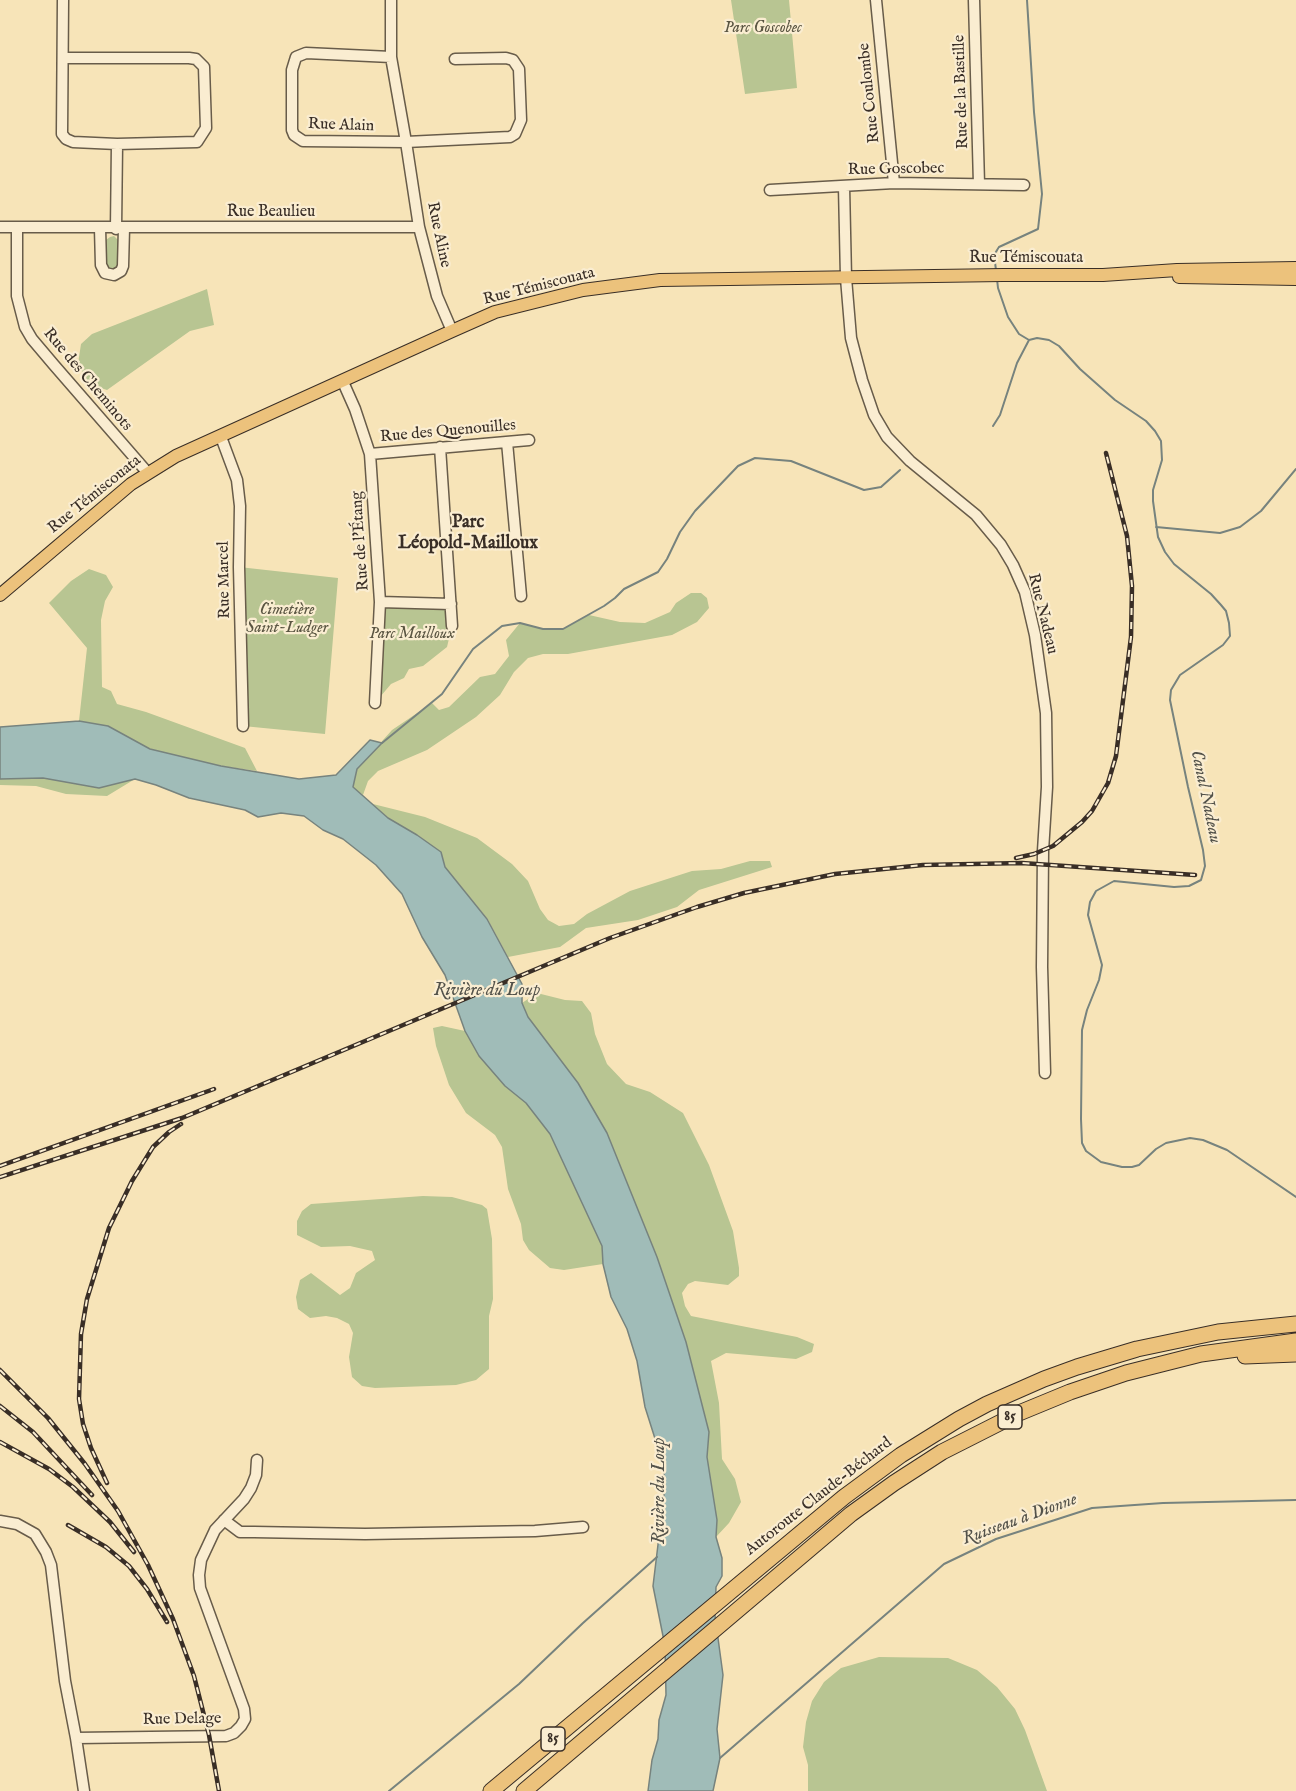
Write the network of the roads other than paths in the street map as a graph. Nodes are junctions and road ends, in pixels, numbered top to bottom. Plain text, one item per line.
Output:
1 (63, 0) edge
2 (391, 0) edge
3 (876, 0) edge
4 (974, 0) edge
5 (63, 57) junction
6 (391, 57) junction
7 (455, 59) dead end
8 (406, 142) junction
9 (117, 144) junction
10 (894, 183) junction
11 (979, 184) junction
12 (1024, 185) dead end
13 (844, 186) junction
14 (770, 190) dead end
15 (0, 227) edge
16 (419, 227) junction
17 (16, 228) junction
18 (100, 228) junction
19 (120, 228) junction
20 (1296, 268) edge
21 (1127, 274) junction
22 (846, 278) junction
23 (1296, 279) edge
24 (452, 331) junction
25 (342, 382) junction
26 (221, 437) junction
27 (529, 440) dead end
28 (507, 442) junction
29 (440, 447) junction
30 (370, 454) junction
31 (147, 472) junction
32 (0, 595) edge
33 (521, 596) dead end
34 (380, 602) junction
35 (451, 604) junction
36 (452, 626) dead end
37 (375, 703) dead end
38 (243, 726) dead end
39 (1044, 1073) dead end
40 (1296, 1316) edge
41 (1296, 1324) edge
42 (1296, 1341) edge
43 (1296, 1354) edge
44 (1067, 1371) junction
45 (962, 1441) junction
46 (257, 1460) dead end
47 (224, 1520) junction
48 (0, 1521) edge
49 (583, 1527) dead end
50 (76, 1738) junction
51 (84, 1791) edge
52 (491, 1791) edge
53 (524, 1791) edge

1 - 5 street
2 - 6 street
3 - 10 street, Rue Coulombe
4 - 11 street, Rue de la Bastille
5 - 9 street
5 - 9 street
6 - 8 street
6 - 8 street, Rue Alain
7 - 8 street
8 - 16 street, Rue Aline
9 - 19 street
10 - 11 street, Rue Goscobec
10 - 13 street, Rue Goscobec
11 - 12 street, Rue Goscobec
13 - 14 street, Rue Goscobec
13 - 22 street, Rue Nadeau
15 - 17 street, Rue Beaulieu
16 - 19 street, Rue Beaulieu
16 - 24 street, Rue Aline
17 - 18 street, Rue Beaulieu
17 - 31 street, Rue des Cheminots
18 - 19 street, Rue Beaulieu
18 - 19 street
20 - 21 main road, Rue Témiscouata
21 - 22 main road, Rue Témiscouata
21 - 23 main road, Rue Témiscouata
22 - 24 main road, Rue Témiscouata
22 - 39 street, Rue Nadeau
24 - 25 main road, Rue Témiscouata
25 - 26 main road, Rue Témiscouata
25 - 30 street, Rue de l'Étang
26 - 31 main road, Rue Témiscouata
26 - 38 street, Rue Marcel
27 - 28 street, Rue des Quenouilles
28 - 29 street, Rue des Quenouilles
28 - 33 street
29 - 30 street, Rue des Quenouilles
29 - 35 street
30 - 34 street, Rue de l'Étang
31 - 32 main road, Rue Témiscouata
34 - 35 street
34 - 37 street, Rue de l'Étang
35 - 36 street
40 - 44 highway
41 - 44 highway, Autoroute Claude-Béchard / 85
42 - 45 highway, Autoroute Claude-Béchard / 85
43 - 45 highway
44 - 52 highway, Autoroute Claude-Béchard / 85
45 - 53 highway, Autoroute Claude-Béchard / 85
46 - 47 street, Rue Delage
47 - 49 street
47 - 50 street, Rue Delage
48 - 50 street
50 - 51 street

